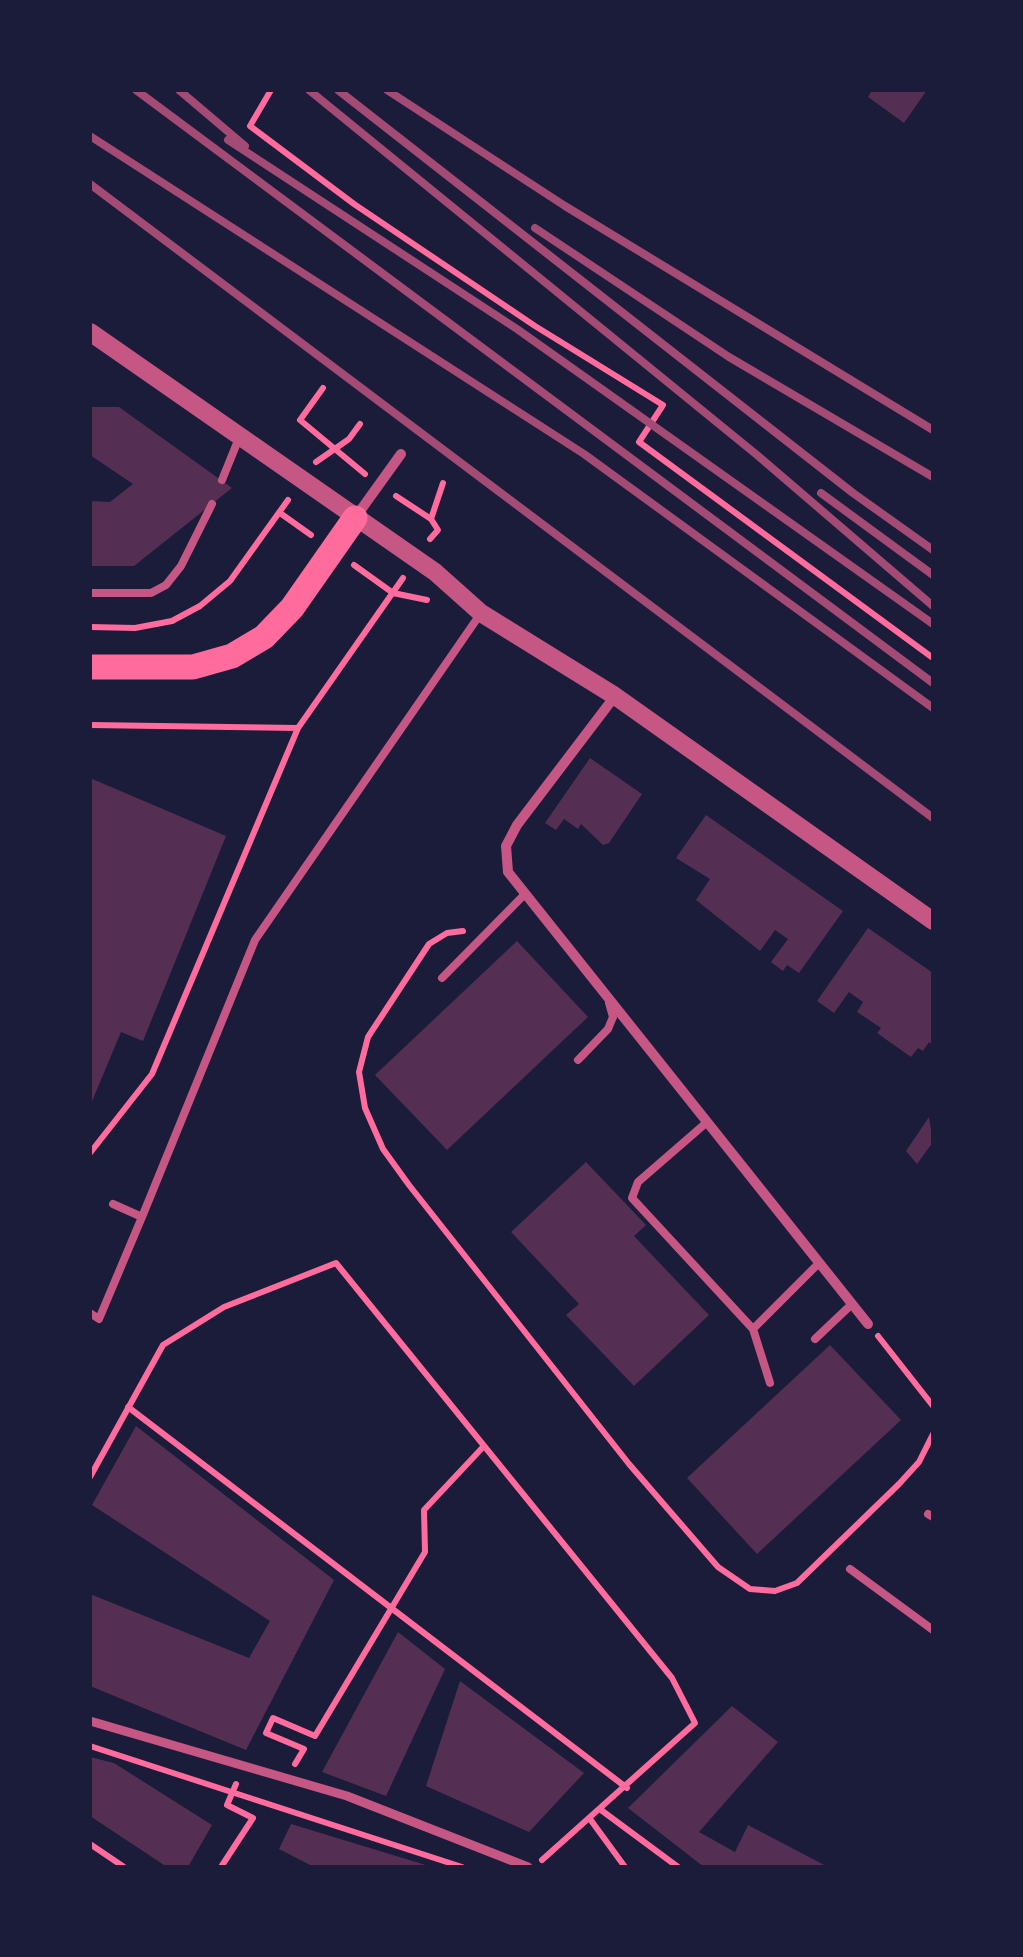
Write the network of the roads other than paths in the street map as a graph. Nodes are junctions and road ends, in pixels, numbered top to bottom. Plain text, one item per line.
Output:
1 (90, 332) edge
2 (240, 435) junction
3 (400, 454) dead end
4 (222, 480) dead end
5 (212, 504) dead end
6 (355, 518) junction
7 (90, 593) edge
8 (481, 613) junction
9 (90, 667) edge
10 (615, 696) junction
11 (523, 896) junction
12 (933, 921) edge
13 (442, 978) dead end
14 (606, 999) junction
15 (578, 1060) dead end
16 (706, 1123) junction
17 (112, 1204) dead end
18 (142, 1217) junction
19 (818, 1263) junction
20 (852, 1304) junction
21 (90, 1314) edge
22 (868, 1324) road end
23 (753, 1329) junction
24 (815, 1339) dead end
25 (770, 1383) dead end
26 (850, 1569) dead end
27 (933, 1630) edge
28 (90, 1721) edge
29 (531, 1867) edge

1 - 2 street
2 - 4 lane
2 - 6 street
3 - 6 street
5 - 7 lane
6 - 8 street
6 - 9 main road
8 - 10 street
8 - 18 lane
10 - 11 street
10 - 12 street
11 - 13 lane
11 - 14 street
14 - 15 lane
14 - 16 street
16 - 19 street
16 - 23 lane
17 - 18 lane
18 - 21 lane
19 - 20 street
19 - 23 lane
20 - 22 street
20 - 24 lane
23 - 25 lane
26 - 27 lane
28 - 29 street

